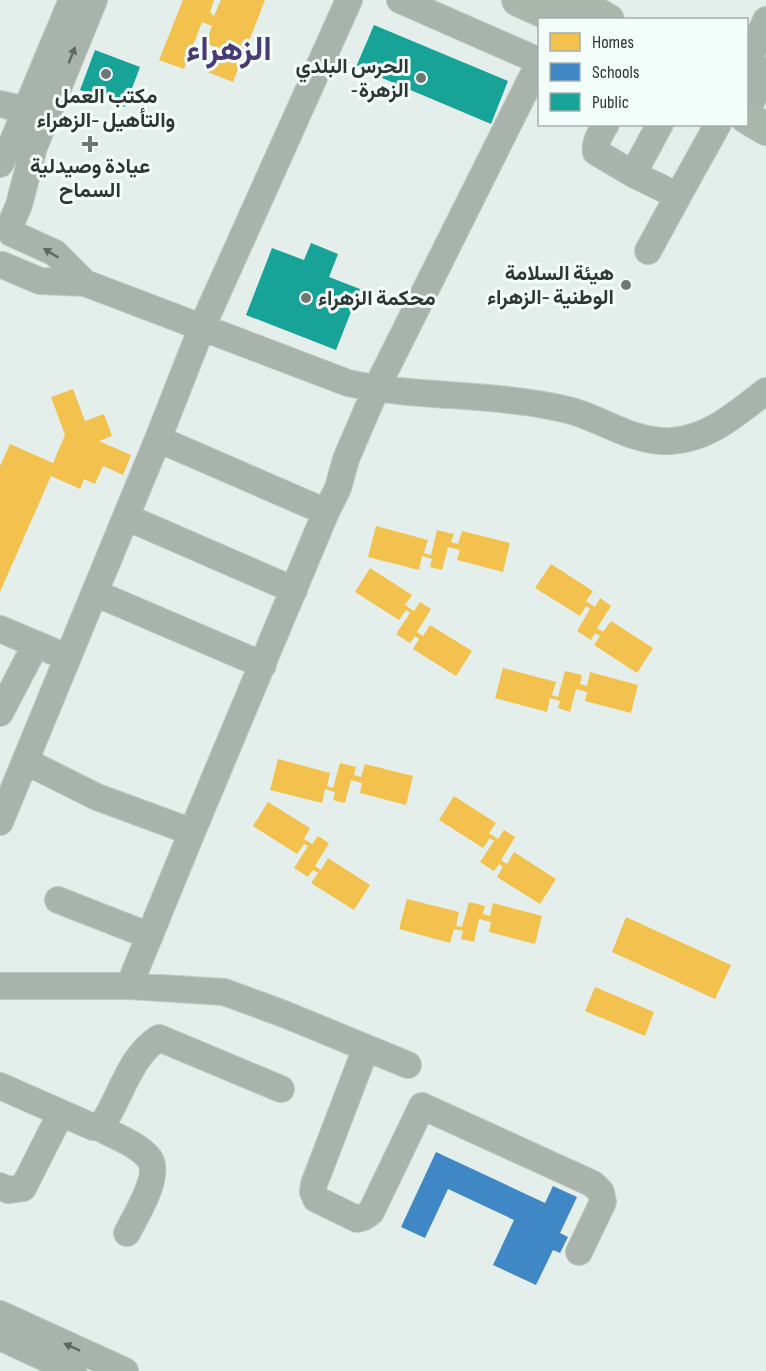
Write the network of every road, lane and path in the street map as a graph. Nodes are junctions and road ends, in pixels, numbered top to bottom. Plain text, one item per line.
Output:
1 (72, 0) edge
2 (94, 0) edge
3 (349, 0) edge
4 (400, 0) edge
5 (518, 0) edge
6 (563, 14) edge
7 (593, 18) edge
8 (766, 20) edge
9 (538, 61) edge
10 (538, 63) edge
11 (748, 64) edge
12 (766, 70) edge
13 (0, 104) edge
14 (752, 106) edge
15 (26, 110) junction
16 (605, 126) edge
17 (659, 126) edge
18 (717, 126) edge
19 (766, 129) edge
20 (0, 164) edge
21 (633, 174) junction
22 (678, 195) junction
23 (7, 226) edge
24 (648, 250) dead end
25 (1, 265) edge
26 (85, 283) junction
27 (202, 327) junction
28 (376, 389) junction
29 (766, 391) edge
30 (158, 439) junction
31 (326, 512) junction
32 (126, 517) junction
33 (294, 590) junction
34 (95, 593) junction
35 (0, 628) edge
36 (36, 644) junction
37 (68, 658) junction
38 (263, 665) junction
39 (3, 703) edge
40 (14, 771) edge
41 (0, 822) edge
42 (192, 832) junction
43 (58, 900) dead end
44 (150, 936) junction
45 (0, 986) edge
46 (129, 986) junction
47 (366, 1048) junction
48 (408, 1065) dead end
49 (0, 1086) edge
50 (281, 1089) dead end
51 (61, 1113) junction
52 (100, 1128) junction
53 (0, 1186) edge
54 (127, 1233) dead end
55 (579, 1252) dead end
56 (0, 1314) edge
57 (0, 1337) edge
58 (73, 1371) edge
59 (125, 1371) edge

1 - 15 street
23 -> 2 street
3 - 27 street
4 - 9 street
5 - 6 main road
6 - 7 main road
8 - 11 street
10 - 28 street
12 - 14 street
13 - 15 street
14 - 19 main road
15 - 20 street
16 - 21 street
17 - 21 street
18 - 22 street
21 - 22 street
22 - 24 street
23 - 25 street
26 -> 23 street
25 - 26 street
26 - 27 street
27 - 28 street
27 - 30 street
28 - 29 street
28 - 31 street
30 - 31 street
30 - 32 street
31 - 33 street
32 - 33 street
32 - 34 street
33 - 38 street
34 - 37 street
34 - 38 street
35 - 36 street
36 - 37 street
36 - 39 street
37 - 40 street
38 - 42 street
40 - 41 street
40 - 42 street
42 - 44 street
43 - 44 street
44 - 46 street
45 - 46 street
46 - 47 street
47 - 48 street
47 - 55 street
49 - 51 street
50 - 52 street
51 - 52 street
51 - 53 street
52 - 54 street
59 -> 56 street
57 - 58 street

